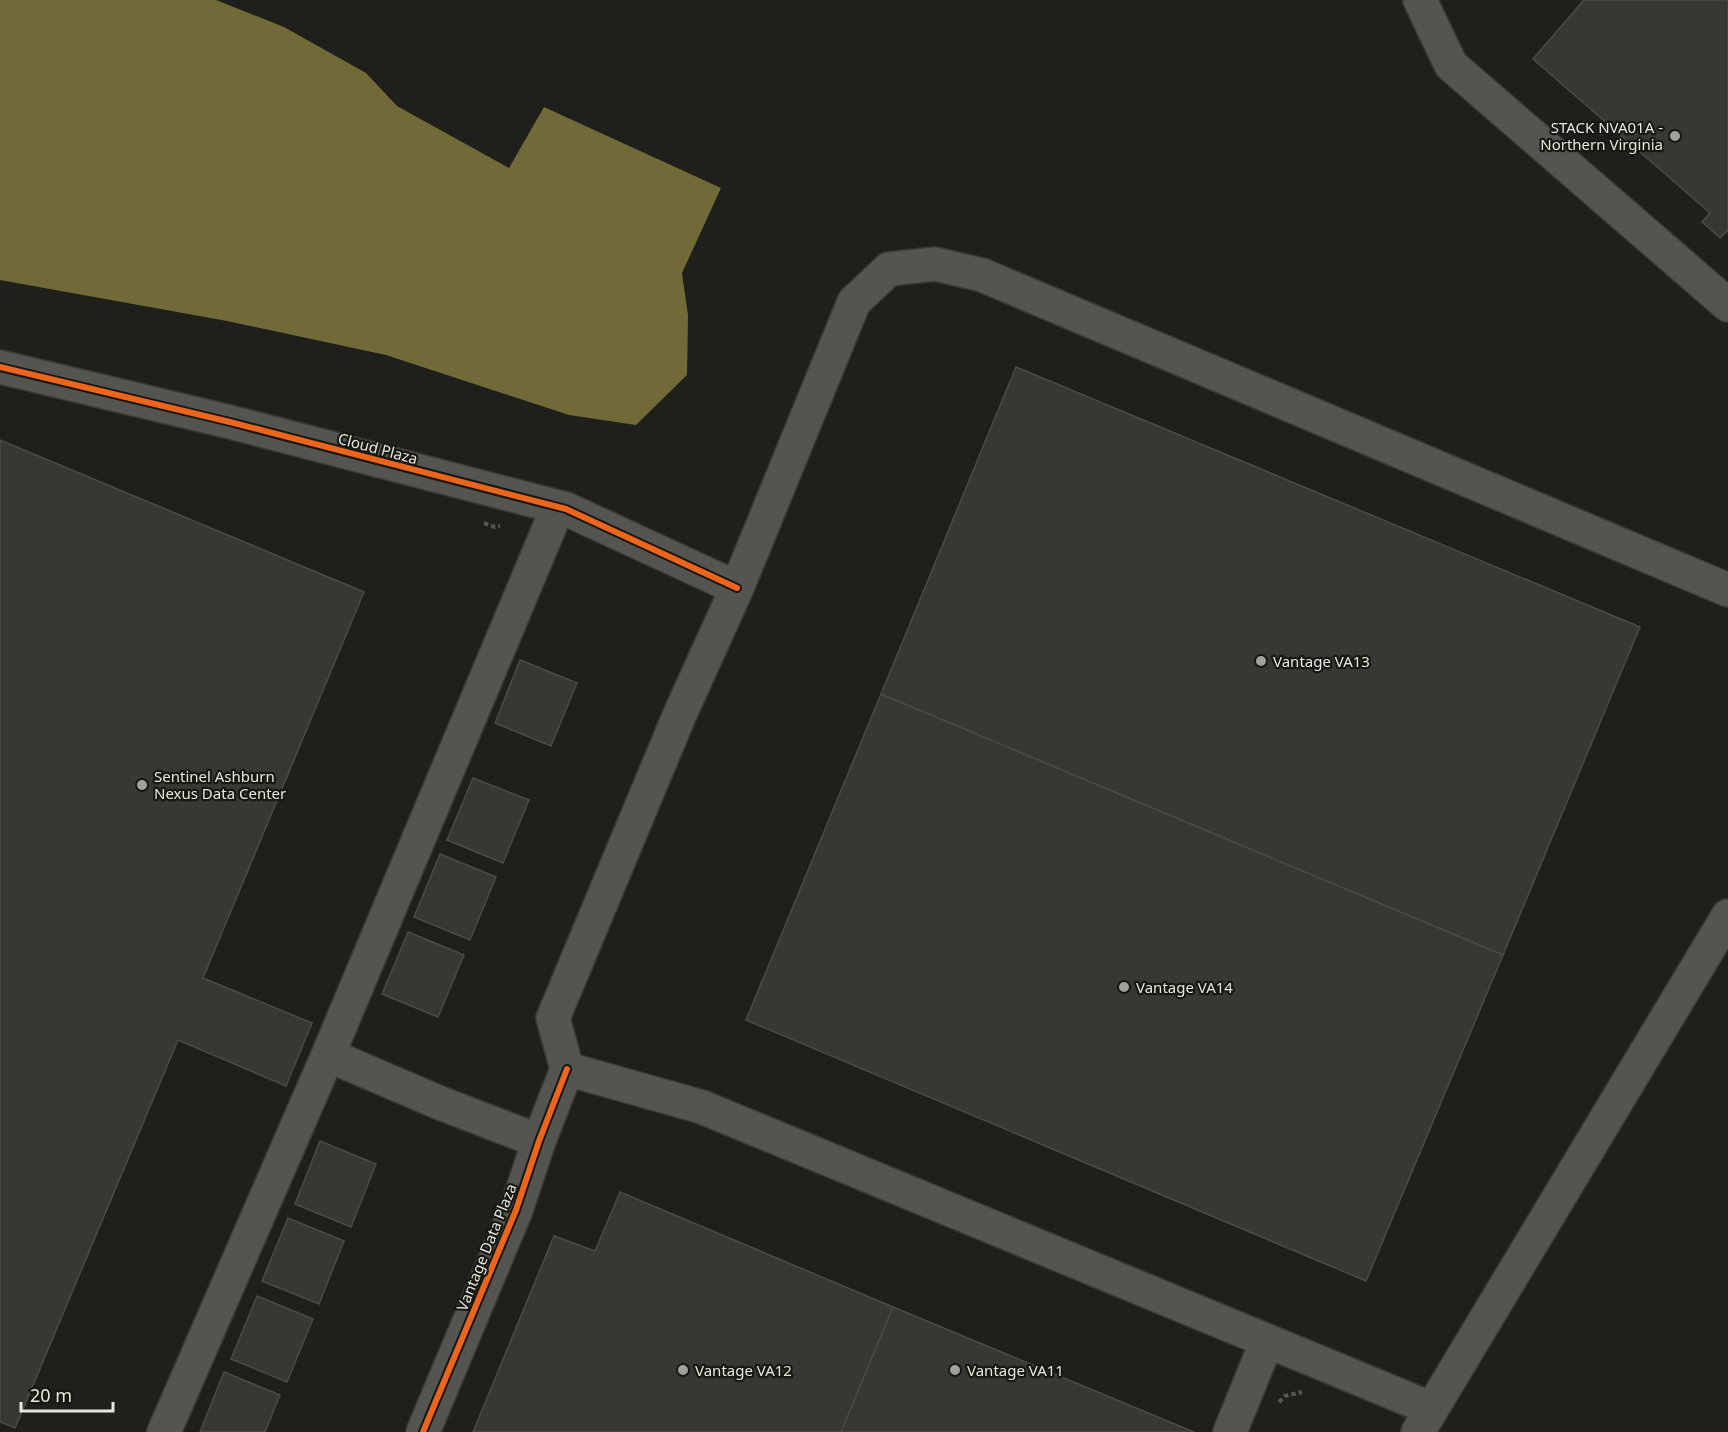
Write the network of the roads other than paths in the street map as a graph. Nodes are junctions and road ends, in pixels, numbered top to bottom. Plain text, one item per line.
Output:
1 (1420, 0) edge
2 (1728, 305) edge
3 (0, 367) edge
4 (558, 507) junction
5 (737, 588) junction
6 (1728, 590) edge
7 (1728, 916) edge
8 (328, 1055) junction
9 (567, 1069) junction
10 (539, 1141) junction
11 (1267, 1341) junction
12 (1425, 1421) edge
13 (164, 1432) edge
14 (423, 1432) edge
15 (1230, 1432) edge

1 - 2 street
3 - 4 street, Cloud Plaza
4 - 5 street, Cloud Plaza
4 - 8 street
5 - 6 street
5 - 9 street
7 - 12 street
8 - 10 street
8 - 13 street
9 - 10 street, Vantage Data Plaza
9 - 11 street
10 - 14 street, Vantage Data Plaza
11 - 12 street
11 - 15 street

